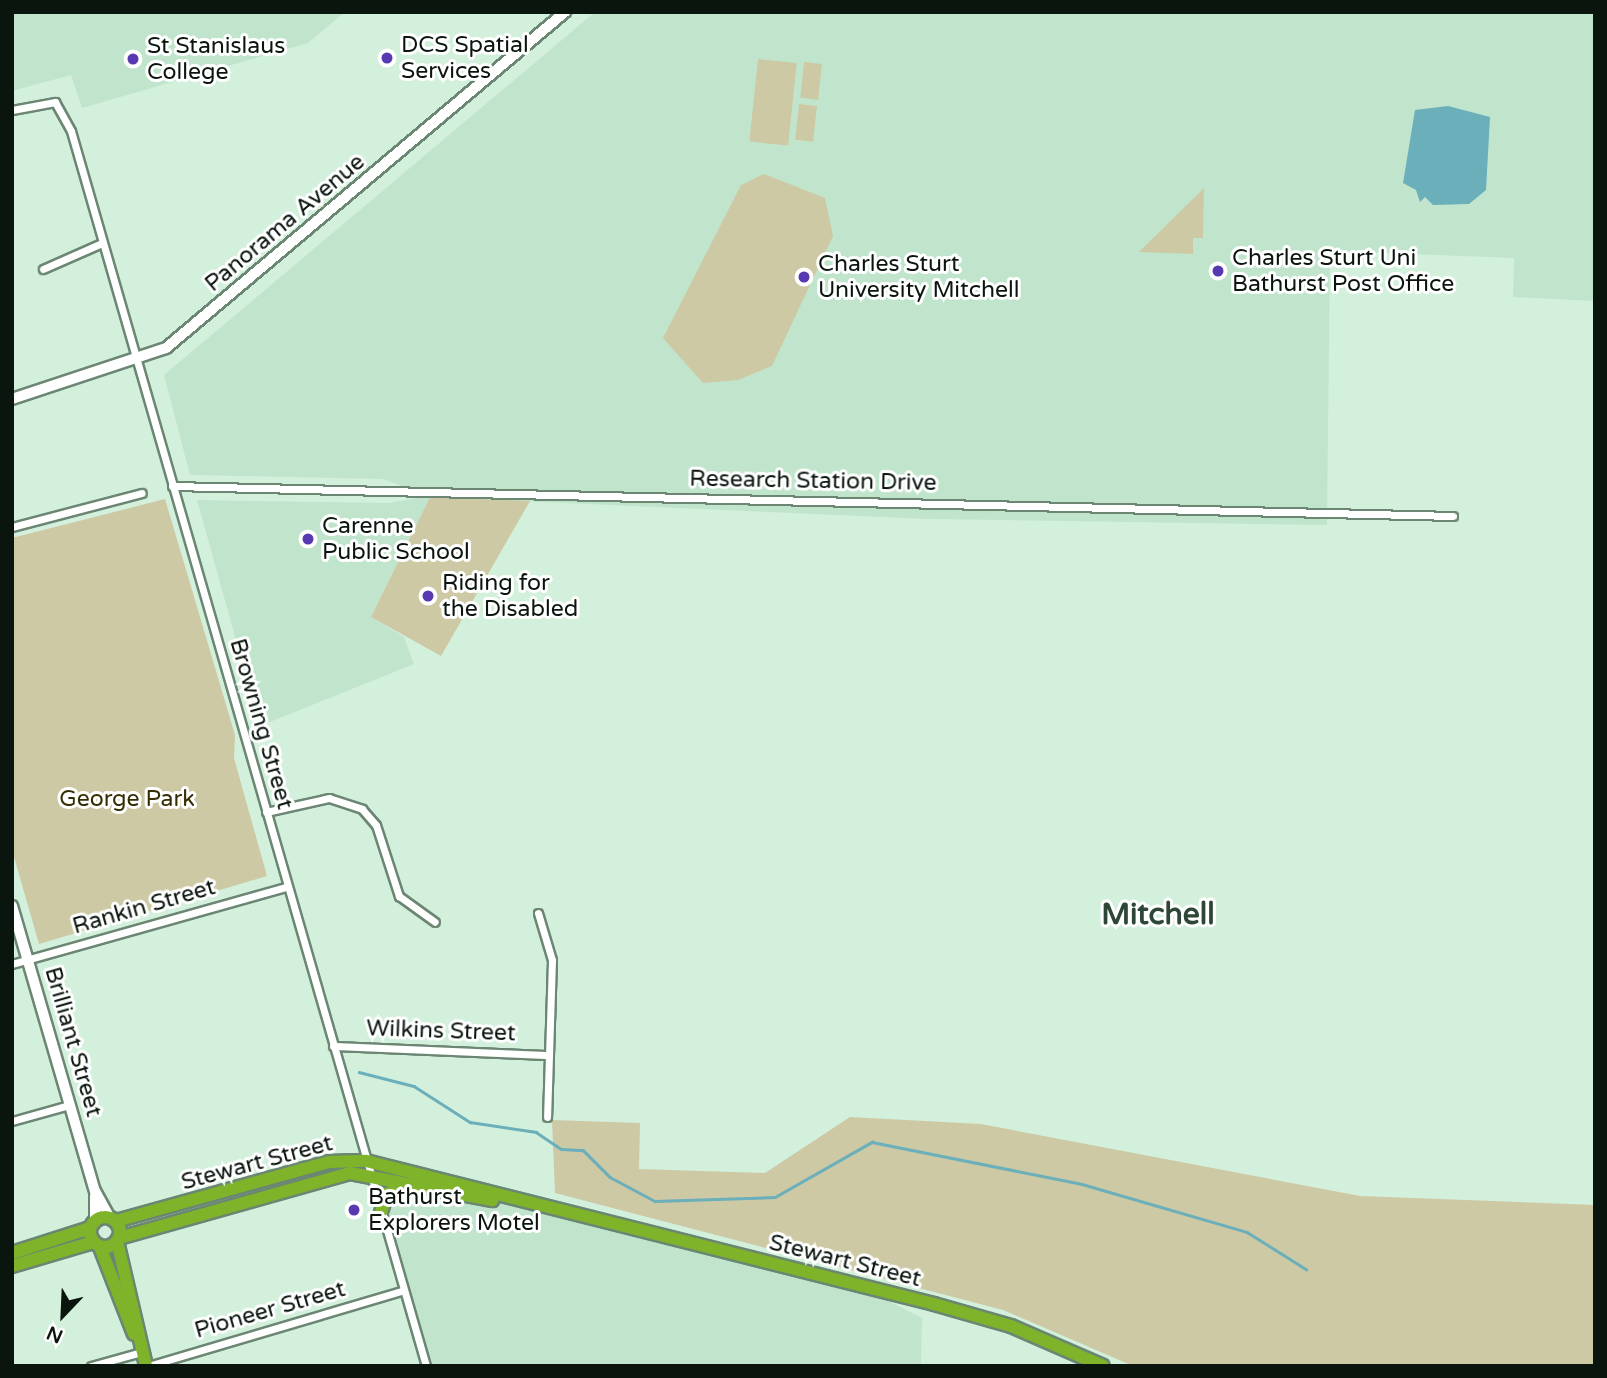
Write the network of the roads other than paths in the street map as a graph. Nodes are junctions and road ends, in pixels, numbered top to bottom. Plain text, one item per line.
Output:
1 (565, 12) edge
2 (12, 110) edge
3 (102, 243) junction
4 (43, 268) dead end
5 (137, 363) junction
6 (12, 398) edge
7 (172, 486) junction
8 (142, 494) dead end
9 (1453, 516) dead end
10 (12, 527) edge
11 (266, 812) junction
12 (286, 887) junction
13 (12, 906) edge
14 (538, 913) dead end
15 (435, 922) dead end
16 (28, 960) junction
17 (12, 964) edge
18 (333, 1046) junction
19 (548, 1055) junction
20 (69, 1105) junction
21 (547, 1117) dead end
22 (12, 1121) edge
23 (366, 1161) junction
24 (370, 1174) junction
25 (420, 1184) junction
26 (95, 1191) junction
27 (381, 1212) junction
28 (571, 1215) junction
29 (113, 1219) junction
30 (93, 1224) junction
31 (118, 1239) junction
32 (97, 1245) junction
33 (12, 1253) edge
34 (12, 1266) edge
35 (402, 1291) junction
36 (140, 1348) junction
37 (90, 1366) edge
38 (147, 1366) edge
39 (426, 1366) edge
40 (1104, 1366) edge

1 - 5 street, Panorama Avenue
2 - 3 street, Browning Street
3 - 4 street
3 - 5 street, Browning Street
5 - 6 street, Panorama Avenue
5 - 7 street, Browning Street
7 - 9 street, Research Station Drive
7 - 11 street, Browning Street
8 - 10 street
11 - 12 street, Browning Street
11 - 15 street
12 - 16 street, Rankin Street
12 - 18 street, Browning Street
13 - 16 street, Brilliant Street
14 - 19 street
16 - 17 street, Rankin Street
16 - 20 street, Brilliant Street
18 - 19 street, Wilkins Street
18 - 23 street, Browning Street
19 - 21 street
20 - 22 street
20 - 26 street, Brilliant Street
23 - 24 street, Browning Street
23 - 28 highway, Stewart Street
23 - 29 highway, Stewart Street
24 - 25 highway, Stewart Street
24 - 27 street, Browning Street
24 - 31 highway, Stewart Street
25 - 27 highway
25 - 28 highway, Stewart Street
26 - 29 street, Brilliant Street
26 - 30 street, Brilliant Street
27 - 35 street, Browning Street
28 - 40 highway, Stewart Street
29 - 30 highway, Stewart Street
29 - 31 highway
30 - 32 highway
30 - 33 highway
31 - 32 highway, Stewart Street
31 - 36 highway
32 - 34 highway
32 - 36 highway
35 - 38 street, Pioneer Street
35 - 39 street, Browning Street
36 - 37 street
36 - 38 highway

